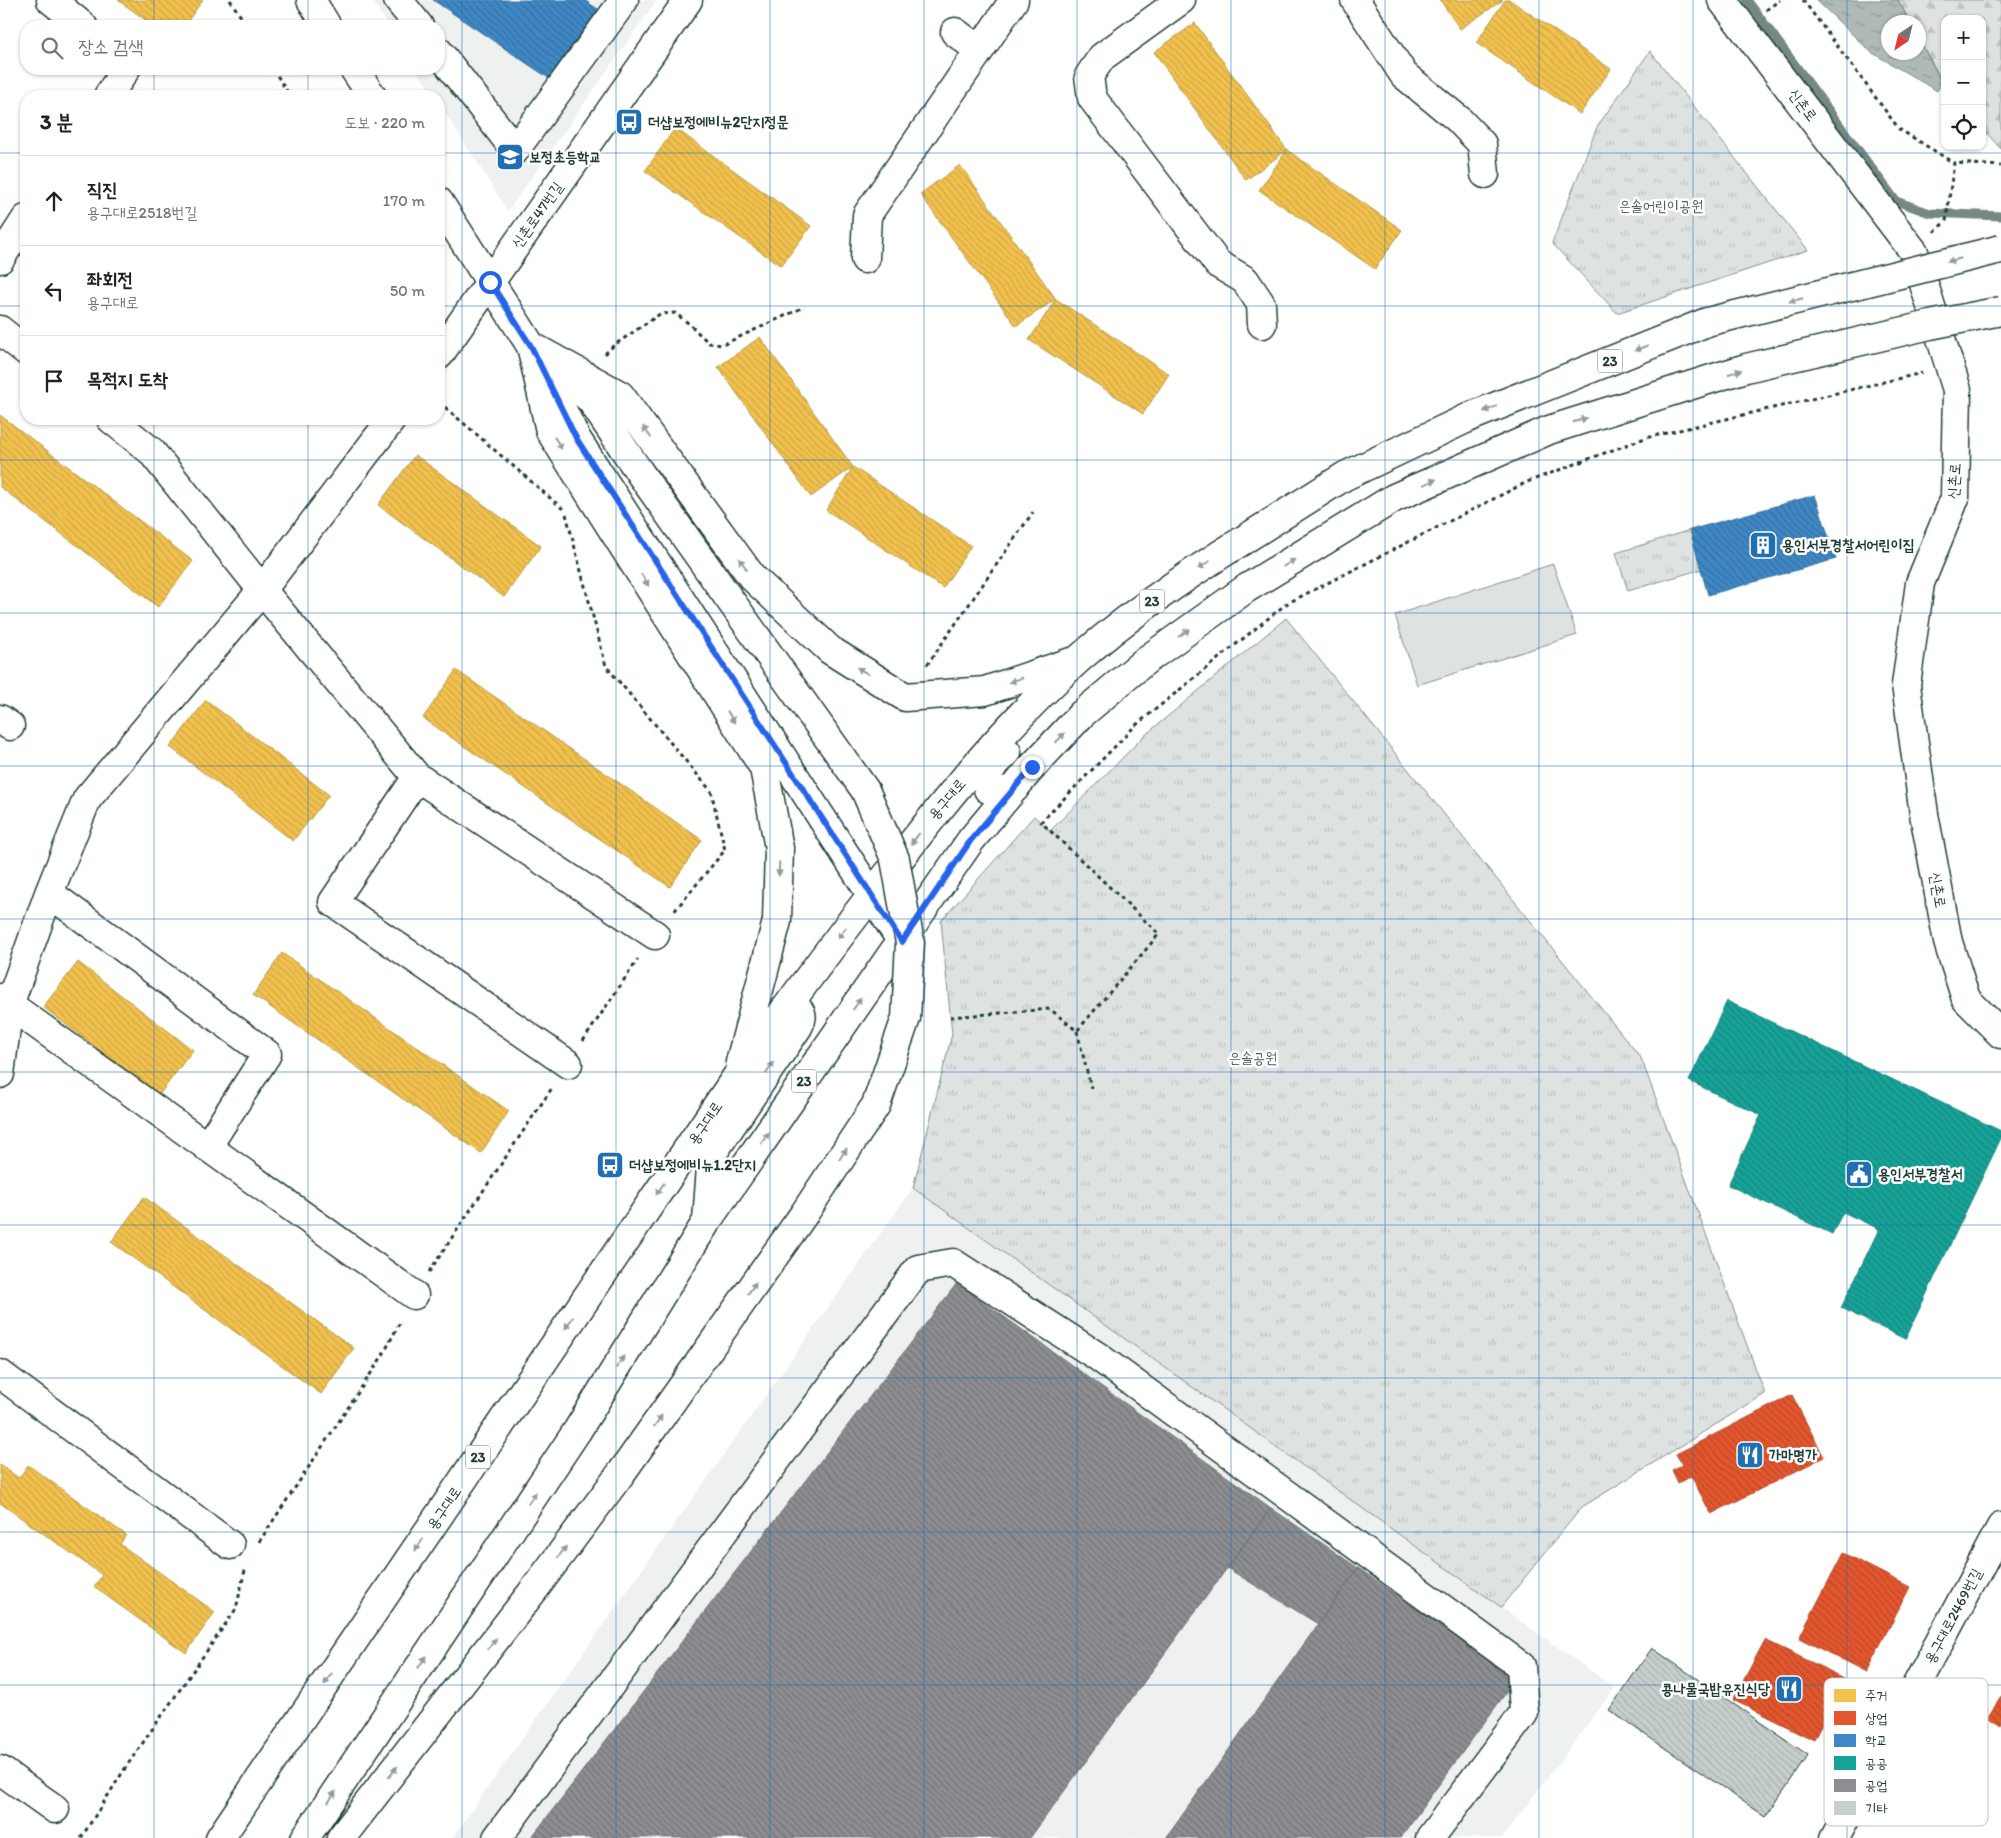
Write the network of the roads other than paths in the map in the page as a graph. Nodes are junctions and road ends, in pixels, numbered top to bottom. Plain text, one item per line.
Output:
1 (51, 0) edge
2 (311, 0) edge
3 (398, 0) edge
4 (624, 0) edge
5 (688, 0) edge
6 (1014, 0) edge
7 (1181, 0) edge
8 (1355, 0) edge
9 (1722, 0) edge
10 (76, 20) edge
11 (323, 20) edge
12 (414, 20) edge
13 (955, 32) dead end
14 (979, 50) junction
15 (445, 60) edge
16 (122, 75) edge
17 (358, 75) edge
18 (112, 90) edge
19 (368, 90) edge
20 (1485, 174) dead end
21 (445, 211) edge
22 (20, 228) edge
23 (2001, 248) edge
24 (0, 259) edge
25 (865, 260) dead end
26 (490, 282) junction
27 (2001, 311) edge
28 (1262, 324) dead end
29 (0, 330) edge
30 (20, 346) edge
31 (445, 346) edge
32 (531, 346) junction
33 (118, 425) edge
34 (387, 425) edge
35 (262, 590) junction
36 (1118, 626) junction
37 (1079, 659) junction
38 (417, 777) junction
39 (1015, 788) junction
40 (48, 893) junction
41 (872, 894) junction
42 (655, 935) road end
43 (902, 942) junction
44 (4, 1001) edge
45 (785, 1008) junction
46 (2001, 1034) edge
47 (568, 1064) road end
48 (0, 1074) edge
49 (737, 1076) junction
50 (207, 1147) junction
51 (707, 1221) junction
52 (414, 1295) road end
53 (0, 1374) edge
54 (2001, 1527) edge
55 (242, 1547) road end
56 (1920, 1678) edge
57 (0, 1770) edge
58 (55, 1809) dead end
59 (1841, 1826) edge
60 (220, 1838) edge
61 (305, 1838) edge
62 (341, 1838) edge
63 (497, 1838) edge
64 (1430, 1838) edge
65 (1835, 1838) edge

1 - 10 main road
2 - 11 main road
3 - 12 main road
4 - 15 main road
5 - 26 main road, 신촌로47번길
6 - 14 main road
7 - 28 main road
8 - 20 main road
9 - 46 main road, 신촌로
13 - 14 main road
14 - 25 main road
16 - 18 main road
17 - 19 main road
21 - 26 main road
22 - 24 main road
23 -> 36 main road, 용구대로 / 23, bridge
26 - 31 main road, 신촌로47번길
26 - 32 main road
39 -> 27 main road, 23, bridge
29 - 30 main road
37 -> 32 main road
32 - 41 main road
32 -> 49 main road
62 -> 32 main road, bridge
33 - 35 main road
34 - 35 main road
35 - 38 main road
35 - 40 main road
36 - 37 main road, 용구대로 / 23
36 - 39 main road
37 -> 41 main road, 용구대로 / 23
38 - 42 main road
38 - 47 main road
39 - 43 main road, 23
40 - 44 main road
40 - 50 main road
41 - 43 main road
41 -> 45 main road, 용구대로 / 23
51 -> 43 main road, 23
44 - 48 main road
44 - 50 main road
45 - 49 main road, 용구대로 / 23
51 -> 45 main road
49 -> 60 main road, 용구대로 / 23
50 - 52 main road
61 -> 51 main road, 23
53 - 55 main road
54 - 56 main road, 용구대로2469번길
57 - 58 main road
59 - 65 main road, 용구대로2469번길
63 - 64 main road

